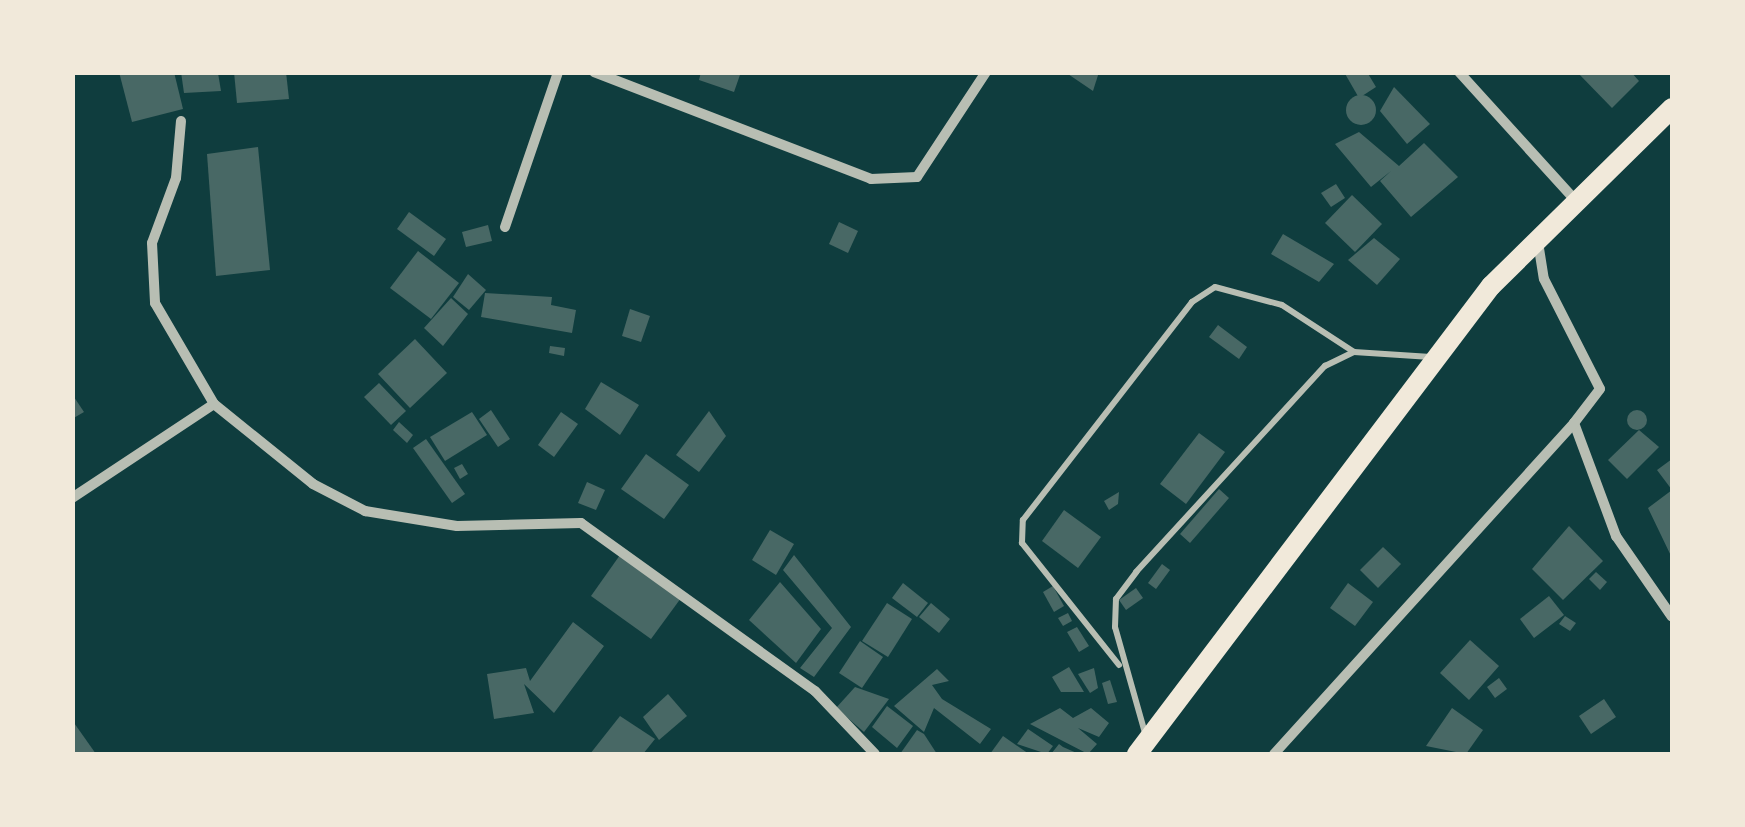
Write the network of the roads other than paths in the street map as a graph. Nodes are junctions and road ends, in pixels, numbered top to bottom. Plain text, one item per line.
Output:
1 (558, 72) edge
2 (594, 72) edge
3 (986, 72) edge
4 (1458, 72) edge
5 (1672, 108) edge
6 (182, 122) dead end
7 (1574, 200) junction
8 (505, 227) dead end
9 (1537, 236) junction
10 (1354, 352) junction
11 (1437, 357) junction
12 (214, 404) junction
13 (1574, 422) junction
14 (72, 498) edge
15 (1672, 617) edge
16 (1119, 665) junction
17 (1142, 747) edge
18 (875, 754) edge
19 (1274, 754) edge

1 - 8 street
2 - 3 street
4 - 7 street
5 - 7 highway
6 - 12 street
7 - 9 highway
9 - 11 highway
9 - 13 street
10 - 11 lane
10 - 16 lane
10 - 16 lane
11 - 17 highway
12 - 14 street
12 - 18 street
13 - 15 street
13 - 19 street
16 - 17 lane

